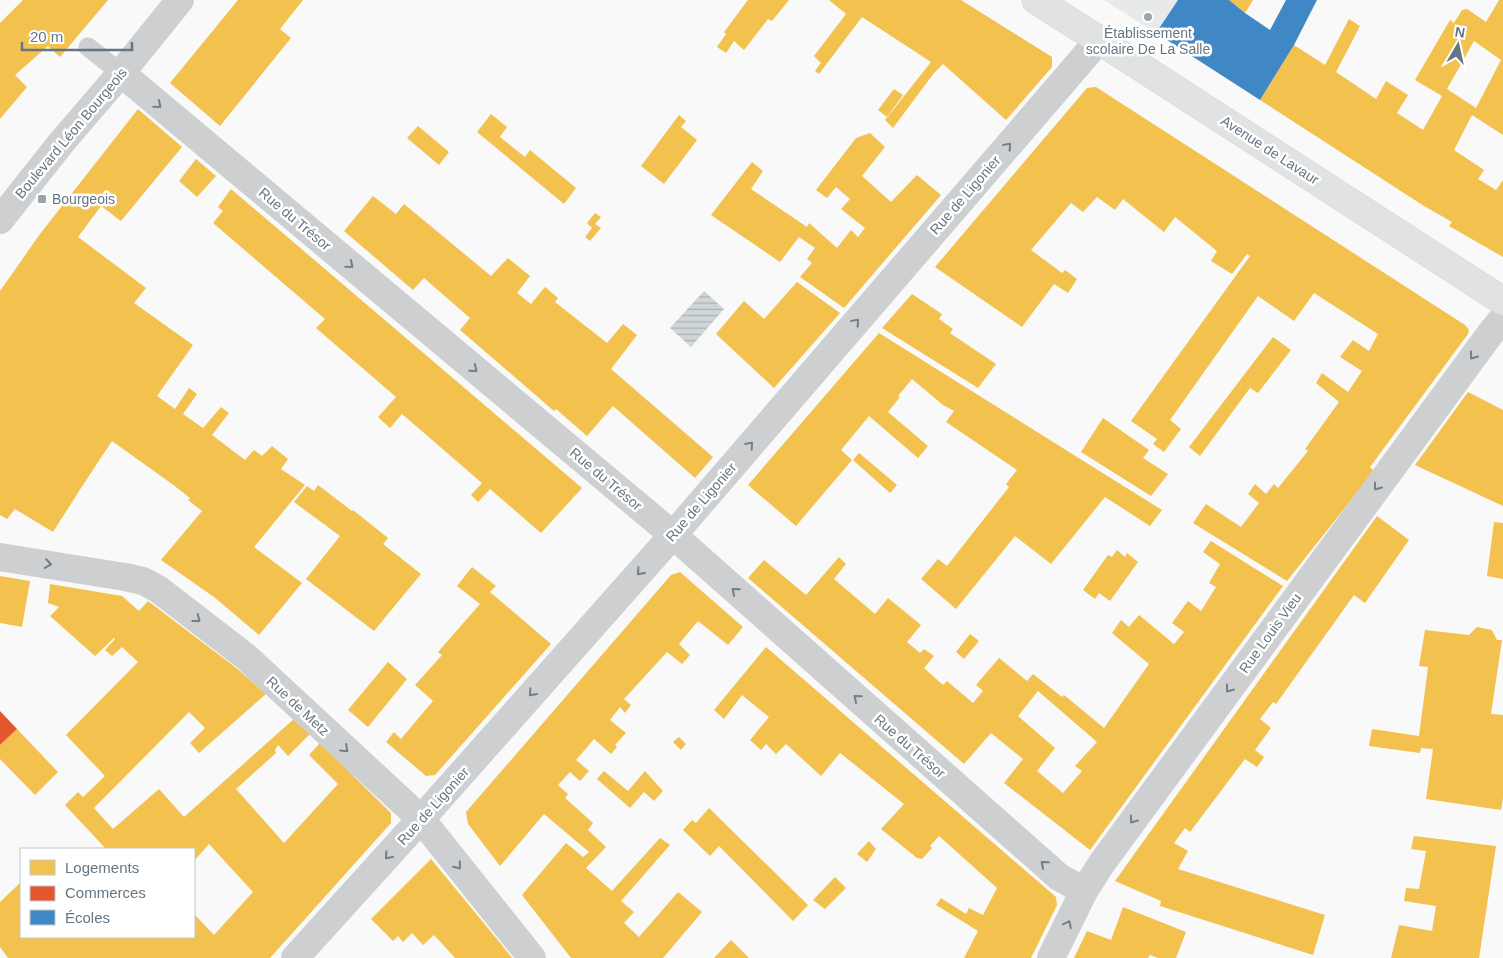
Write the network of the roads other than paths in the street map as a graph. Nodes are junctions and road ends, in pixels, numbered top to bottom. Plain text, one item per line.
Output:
1 (180, 0) edge
2 (1036, 0) edge
3 (1099, 40) junction
4 (88, 47) dead end
5 (121, 73) junction
6 (0, 220) edge
7 (1503, 302) edge
8 (1503, 318) edge
9 (672, 535) junction
10 (0, 557) edge
11 (421, 819) junction
12 (1084, 891) junction
13 (295, 958) edge
14 (532, 958) edge
15 (1051, 958) edge

1 - 5 street, Boulevard Léon Bourgeois
2 - 3 main road, Avenue de Lavaur
3 - 7 main road, Avenue de Lavaur
9 -> 3 street, Rue de Ligonier
4 - 5 lane
5 - 6 street, Boulevard Léon Bourgeois
5 -> 9 street, Rue du Trésor
8 -> 12 street, Rue Louis Vieu
9 -> 11 street, Rue de Ligonier
12 -> 9 street, Rue du Trésor
10 -> 11 street, Rue de Metz
11 -> 13 street, Rue de Ligonier
11 -> 14 street, Rue de Metz
15 -> 12 street, Rue Louis Vieu

